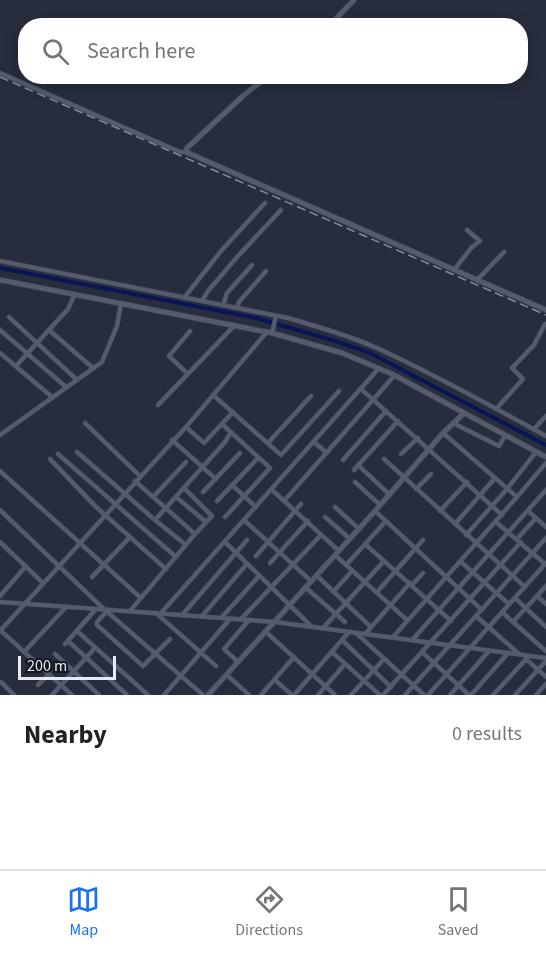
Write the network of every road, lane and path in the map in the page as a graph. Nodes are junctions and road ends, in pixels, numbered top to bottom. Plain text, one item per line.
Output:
1 (354, 0) edge
2 (337, 18) edge
3 (0, 73) edge
4 (18, 81) edge
5 (25, 84) edge
6 (258, 84) edge
7 (186, 152) junction
8 (265, 203) dead end
9 (281, 210) dead end
10 (467, 230) dead end
11 (504, 252) dead end
12 (0, 261) edge
13 (252, 265) dead end
14 (454, 270) junction
15 (266, 271) dead end
16 (0, 280) edge
17 (477, 280) junction
18 (75, 294) junction
19 (184, 298) junction
20 (202, 301) junction
21 (122, 303) junction
22 (223, 305) junction
23 (237, 308) junction
24 (546, 310) edge
25 (276, 317) junction
26 (9, 318) dead end
27 (545, 324) edge
28 (234, 326) junction
29 (0, 330) edge
30 (49, 330) junction
31 (190, 331) dead end
32 (270, 332) junction
33 (36, 342) junction
34 (0, 353) edge
35 (27, 353) junction
36 (16, 366) junction
37 (93, 368) junction
38 (379, 368) junction
39 (188, 374) junction
40 (394, 376) junction
41 (76, 379) junction
42 (66, 387) junction
43 (361, 389) junction
44 (339, 391) dead end
45 (213, 395) junction
46 (311, 396) dead end
47 (52, 397) junction
48 (374, 400) junction
49 (158, 405) dead end
50 (496, 409) junction
51 (386, 411) junction
52 (232, 412) junction
53 (464, 414) junction
54 (546, 416) edge
55 (398, 421) junction
56 (85, 423) dead end
57 (453, 423) junction
58 (222, 424) junction
59 (186, 427) junction
60 (534, 429) junction
61 (231, 432) junction
62 (443, 433) junction
63 (0, 435) edge
64 (505, 436) junction
65 (546, 436) edge
66 (418, 438) junction
67 (172, 440) junction
68 (268, 443) junction
69 (315, 443) junction
70 (430, 449) junction
71 (77, 452) dead end
72 (536, 452) junction
73 (240, 453) dead end
74 (327, 453) junction
75 (58, 454) dead end
76 (401, 454) dead end
77 (546, 457) edge
78 (258, 458) junction
79 (50, 459) dead end
80 (384, 459) dead end
81 (343, 460) dead end
82 (186, 462) dead end
83 (546, 463) edge
84 (358, 465) junction
85 (203, 467) junction
86 (354, 470) dead end
87 (0, 471) edge
88 (430, 474) dead end
89 (140, 476) junction
90 (216, 478) junction
91 (404, 478) junction
92 (495, 478) junction
93 (135, 481) junction
94 (355, 482) dead end
95 (467, 483) junction
96 (232, 485) junction
97 (184, 488) junction
98 (416, 489) junction
99 (507, 489) junction
100 (272, 490) junction
101 (546, 490) edge
102 (203, 492) dead end
103 (124, 493) junction
104 (390, 495) junction
105 (481, 495) junction
106 (244, 496) junction
107 (153, 497) junction
108 (176, 497) junction
109 (518, 498) junction
110 (217, 501) dead end
111 (285, 501) junction
112 (115, 504) junction
113 (301, 504) dead end
114 (380, 505) junction
115 (492, 506) junction
116 (256, 507) junction
117 (335, 507) dead end
118 (166, 508) junction
119 (0, 510) edge
120 (295, 511) junction
121 (375, 511) junction
122 (440, 511) junction
123 (528, 511) junction
124 (105, 514) junction
125 (502, 515) junction
126 (225, 517) dead end
127 (325, 517) dead end
128 (536, 518) junction
129 (155, 520) junction
130 (244, 520) junction
131 (386, 521) junction
132 (206, 522) junction
133 (308, 522) junction
134 (496, 522) junction
135 (454, 524) junction
136 (546, 527) edge
137 (359, 529) junction
138 (508, 532) junction
139 (195, 534) junction
140 (321, 535) junction
141 (466, 535) junction
142 (130, 537) junction
143 (546, 538) edge
144 (350, 539) junction
145 (247, 540) dead end
146 (423, 540) dead end
147 (519, 541) junction
148 (0, 542) edge
149 (225, 542) junction
150 (268, 542) junction
151 (80, 543) junction
152 (365, 544) junction
153 (186, 545) junction
154 (477, 545) junction
155 (416, 548) junction
156 (280, 552) junction
157 (236, 553) junction
158 (337, 553) junction
159 (532, 553) junction
160 (488, 554) junction
161 (256, 556) dead end
162 (176, 557) junction
163 (384, 561) junction
164 (461, 562) junction
165 (270, 563) dead end
166 (545, 563) edge
167 (293, 564) junction
168 (104, 565) junction
169 (246, 565) dead end
170 (346, 565) junction
171 (501, 565) junction
172 (26, 566) junction
173 (59, 566) junction
174 (166, 569) junction
175 (352, 571) junction
176 (396, 571) junction
177 (473, 572) junction
178 (423, 573) dead end
179 (316, 575) junction
180 (447, 576) junction
181 (512, 576) junction
182 (92, 577) dead end
183 (258, 577) dead end
184 (310, 581) junction
185 (365, 582) junction
186 (43, 583) junction
187 (485, 583) junction
188 (411, 584) junction
189 (272, 586) junction
190 (546, 586) edge
191 (305, 587) junction
192 (458, 587) junction
193 (525, 587) junction
194 (333, 592) junction
195 (376, 592) junction
196 (497, 593) junction
197 (0, 596) edge
198 (537, 596) junction
199 (141, 598) junction
200 (427, 598) junction
201 (515, 598) junction
202 (470, 600) junction
203 (0, 602) edge
204 (346, 603) junction
205 (24, 604) junction
206 (290, 604) junction
207 (509, 604) junction
208 (546, 604) edge
209 (390, 605) junction
210 (67, 607) junction
211 (97, 609) junction
212 (438, 609) junction
213 (525, 609) junction
214 (106, 610) junction
215 (482, 610) junction
216 (130, 611) junction
217 (502, 612) junction
218 (158, 613) junction
219 (336, 614) junction
220 (183, 615) junction
221 (201, 616) junction
222 (476, 616) junction
223 (221, 618) junction
224 (231, 618) junction
225 (241, 619) junction
226 (249, 620) junction
227 (407, 620) junction
228 (451, 621) junction
229 (274, 622) junction
230 (345, 622) dead end
231 (513, 622) junction
232 (312, 626) junction
233 (371, 627) junction
234 (488, 627) junction
235 (546, 627) edge
236 (323, 628) junction
237 (0, 630) edge
238 (77, 631) junction
239 (266, 631) junction
240 (352, 631) junction
241 (366, 633) junction
242 (394, 637) junction
243 (170, 639) dead end
244 (412, 639) junction
245 (342, 640) junction
246 (432, 642) junction
247 (450, 645) junction
248 (470, 647) junction
249 (95, 648) junction
250 (490, 650) junction
251 (546, 651) edge
252 (24, 652) junction
253 (201, 652) junction
254 (332, 652) junction
255 (422, 652) junction
256 (508, 652) junction
257 (55, 654) dead end
258 (156, 654) junction
259 (519, 654) junction
260 (294, 657) junction
261 (528, 657) junction
262 (86, 658) junction
263 (384, 658) junction
264 (546, 659) edge
265 (238, 662) junction
266 (434, 663) junction
267 (345, 664) junction
268 (216, 666) dead end
269 (373, 670) junction
270 (538, 670) junction
271 (74, 672) junction
272 (49, 674) junction
273 (312, 674) junction
274 (446, 674) junction
275 (181, 675) junction
276 (227, 675) junction
277 (402, 675) junction
278 (546, 677) edge
279 (275, 680) junction
280 (364, 681) junction
281 (1, 682) edge
282 (546, 684) edge
283 (38, 685) dead end
284 (62, 685) junction
285 (459, 685) junction
286 (326, 686) junction
287 (414, 686) junction
288 (391, 687) junction
289 (14, 695) edge
290 (52, 695) edge
291 (72, 695) edge
292 (99, 695) edge
293 (127, 695) edge
294 (148, 695) edge
295 (164, 695) edge
296 (203, 695) edge
297 (208, 695) edge
298 (249, 695) edge
299 (261, 695) edge
300 (293, 695) edge
301 (318, 695) edge
302 (335, 695) edge
303 (351, 695) edge
304 (382, 695) edge
305 (405, 695) edge
306 (426, 695) edge
307 (450, 695) edge
308 (470, 695) edge
309 (494, 695) edge
310 (515, 695) edge
311 (536, 695) edge

1 - 2 street
3 - 4 street
5 - 7 street
6 - 7 street
7 - 14 street
8 - 19 street
9 - 20 street
10 - 14 street
11 - 17 street
12 - 19 street
13 - 22 street
14 - 17 street
15 - 23 street
16 - 18 street
17 - 24 street
18 - 21 street
18 - 30 street
19 - 20 street
20 - 22 street
21 - 28 street
21 - 37 street
22 - 23 street
23 - 25 street
25 - 32 street
25 - 50 street
26 - 33 street
27 - 50 street
28 - 32 street
28 - 39 street
29 - 35 street
30 - 33 street
30 - 37 street
31 - 39 street
32 - 38 street
32 - 45 street
33 - 35 street
33 - 41 street
34 - 36 street
35 - 36 street
35 - 42 street
36 - 47 street
37 - 41 street
38 - 40 street
38 - 43 street
39 - 49 street
40 - 48 street
40 - 53 street
41 - 42 street
42 - 47 street
43 - 48 street
43 - 69 street
44 - 68 street
45 - 52 street
45 - 59 street
46 - 68 street
47 - 63 street
48 - 51 street
48 - 74 street
50 - 60 street
51 - 55 street
51 - 81 street
52 - 58 street
52 - 68 street
53 - 57 street
53 - 64 street
54 - 60 street
55 - 66 street
55 - 84 street
56 - 89 street
57 - 62 street
57 - 64 street
58 - 59 street
58 - 61 street
59 - 67 street
60 - 65 street
61 - 78 street
61 - 85 street
62 - 70 street
62 - 92 street
64 - 72 street
66 - 70 street
66 - 76 street
67 - 85 street
67 - 89 street
69 - 74 street
69 - 100 street
70 - 91 street
70 - 95 street
71 - 103 street
72 - 77 street
72 - 99 street
73 - 90 street
74 - 111 street
75 - 112 street
78 - 96 street
78 - 106 street
79 - 124 street
80 - 91 street
82 - 107 street
83 - 109 street
84 - 86 street
84 - 104 street
85 - 90 street
85 - 97 street
87 - 151 street
88 - 98 street
89 - 93 street
90 - 102 street
91 - 98 street
91 - 104 street
92 - 99 street
92 - 105 street
93 - 103 street
93 - 107 street
94 - 114 street
95 - 105 street
95 - 122 street
96 - 106 street
96 - 110 street
97 - 108 street
97 - 132 street
98 - 122 street
99 - 109 street
99 - 115 street
100 - 111 street
100 - 116 street
101 - 123 street
103 - 112 street
103 - 129 street
104 - 114 street
105 - 115 street
105 - 135 street
106 - 116 street
106 - 126 street
107 - 118 street
108 - 118 street
108 - 132 street
109 - 125 street
111 - 120 street
112 - 124 street
112 - 162 street
113 - 120 street
114 - 121 street
115 - 125 street
115 - 141 street
116 - 130 street
117 - 137 street
118 - 129 street
118 - 139 street
119 - 173 street
120 - 133 street
120 - 150 street
121 - 131 street
121 - 137 street
122 - 135 street
123 - 128 street
123 - 138 street
124 - 142 street
124 - 151 street
125 - 134 street
127 - 144 street
128 - 136 street
128 - 147 street
129 - 153 street
130 - 149 street
130 - 150 street
131 - 152 street
131 - 155 street
132 - 139 street
133 - 140 street
133 - 156 street
134 - 138 street
134 - 154 street
135 - 141 street
137 - 144 street
138 - 147 street
138 - 160 street
139 - 153 street
140 - 158 street
140 - 167 street
141 - 154 street
142 - 168 street
142 - 174 street
143 - 159 street
144 - 158 street
145 - 157 street
146 - 155 street
147 - 159 street
147 - 171 street
148 - 172 street
149 - 157 street
149 - 218 street
150 - 156 street
150 - 161 street
151 - 168 street
151 - 173 street
152 - 163 street
152 - 170 street
153 - 162 street
154 - 160 street
154 - 164 street
155 - 176 street
155 - 180 street
156 - 165 street
156 - 167 street
157 - 189 street
157 - 220 street
158 - 170 street
158 - 179 street
159 - 166 street
159 - 181 street
160 - 171 street
160 - 177 street
162 - 174 street
163 - 176 street
163 - 185 street
164 - 177 street
164 - 180 street
166 - 193 street
167 - 184 street
167 - 189 street
168 - 182 street
168 - 199 street
169 - 221 street
170 - 175 street
171 - 181 street
171 - 187 street
172 - 186 street
172 - 197 street
173 - 186 street
173 - 214 street
174 - 199 street
175 - 185 street
175 - 194 street
176 - 188 street
176 - 195 street
177 - 187 street
177 - 192 street
178 - 188 street
179 - 184 street
179 - 194 street
180 - 192 street
180 - 200 street
181 - 193 street
181 - 196 street
183 - 223 street
184 - 191 street
185 - 195 street
185 - 204 street
186 - 205 street
187 - 196 street
187 - 202 street
188 - 200 street
188 - 209 street
189 - 206 street
189 - 225 street
190 - 198 street
191 - 206 street
191 - 219 street
192 - 202 street
192 - 212 street
193 - 201 street
194 - 204 street
195 - 209 street
196 - 207 street
196 - 215 street
198 - 208 street
198 - 213 street
199 - 216 street
200 - 212 street
200 - 227 street
201 - 207 street
201 - 213 street
202 - 215 street
202 - 228 street
203 - 205 street
204 - 219 street
204 - 233 street
205 - 210 street
205 - 237 street
206 - 229 street
206 - 232 street
207 - 217 street
209 - 227 street
209 - 233 street
210 - 211 street
210 - 252 street
211 - 214 street
211 - 238 street
212 - 228 street
212 - 244 street
213 - 231 street
213 - 235 street
214 - 216 street
214 - 258 street
214 - 258 street
215 - 222 street
216 - 218 street
217 - 231 street
217 - 234 street
218 - 220 street
218 - 253 street
219 - 230 street
219 - 236 street
220 - 221 street
221 - 223 street
222 - 234 street
222 - 247 street
223 - 224 street
224 - 225 street
224 - 253 street
225 - 226 street
226 - 229 street
226 - 265 street
227 - 242 street
228 - 246 street
229 - 232 street
229 - 239 street
231 - 251 street
232 - 236 street
233 - 241 street
234 - 248 street
234 - 259 street
236 - 240 street
237 - 252 street
238 - 249 street
238 - 262 street
239 - 260 street
239 - 265 street
240 - 241 street
240 - 245 street
240 - 263 street
241 - 242 street
242 - 244 street
243 - 258 street
244 - 246 street
245 - 254 street
245 - 269 street
246 - 247 street
246 - 255 street
247 - 248 street
247 - 266 street
248 - 250 street
248 - 274 street
249 - 262 street
249 - 294 street
250 - 256 street
250 - 285 street
252 - 272 street
253 - 268 street
253 - 275 street
254 - 267 street
254 - 273 street
255 - 266 street
255 - 277 street
256 - 259 street
256 - 308 street
257 - 271 street
258 - 275 street
259 - 261 street
260 - 273 street
260 - 279 street
261 - 264 street
261 - 270 street
261 - 309 street
262 - 271 street
262 - 293 street
263 - 269 street
263 - 277 street
264 - 270 street
265 - 276 street
266 - 274 street
266 - 287 street
267 - 280 street
267 - 286 street
269 - 280 street
269 - 288 street
270 - 278 street
270 - 310 street
271 - 284 street
271 - 292 street
272 - 283 street
272 - 284 street
273 - 286 street
273 - 300 street
274 - 285 street
274 - 306 street
275 - 295 street
275 - 296 street
276 - 297 street
276 - 298 street
277 - 287 street
277 - 288 street
279 - 299 street
279 - 300 street
280 - 303 street
280 - 304 street
281 - 289 street
282 - 311 street
284 - 290 street
284 - 291 street
285 - 307 street
285 - 308 street
286 - 301 street
286 - 302 street
287 - 305 street
287 - 306 street
288 - 304 street

